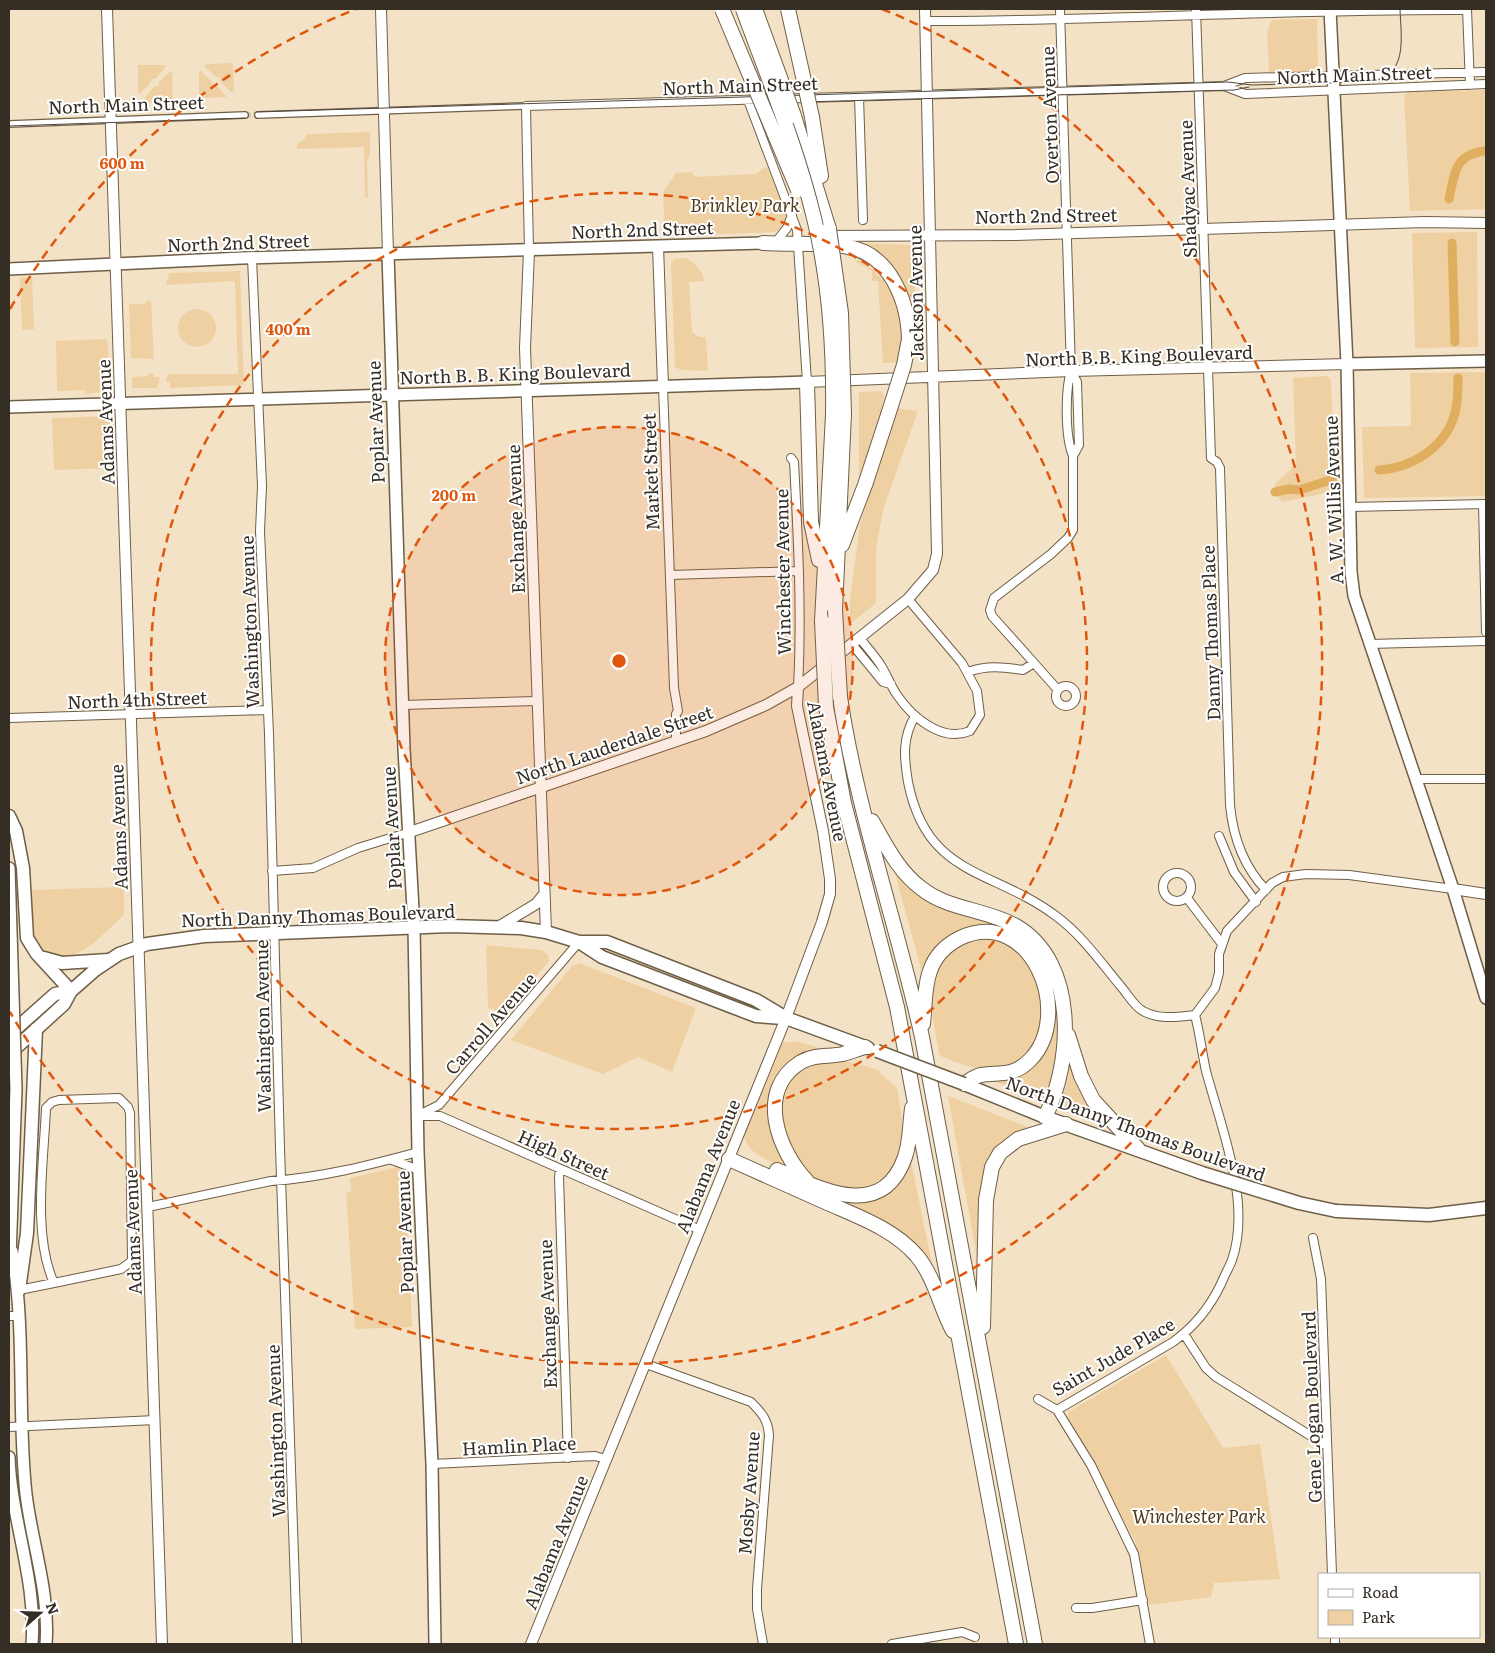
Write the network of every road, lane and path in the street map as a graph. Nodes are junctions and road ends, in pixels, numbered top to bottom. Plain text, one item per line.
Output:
1 (108, 9) edge
2 (381, 9) edge
3 (722, 9) edge
4 (743, 9) edge
5 (755, 9) edge
6 (788, 9) edge
7 (925, 9) edge
8 (1060, 9) edge
9 (1467, 9) edge
10 (1330, 10) edge
11 (1196, 12) edge
12 (926, 21) junction
13 (1060, 21) junction
14 (1470, 72) junction
15 (1486, 72) edge
16 (1334, 76) junction
17 (1470, 84) junction
18 (1486, 84) edge
19 (1224, 86) junction
20 (1199, 87) junction
21 (1335, 90) junction
22 (1063, 91) junction
23 (927, 95) junction
24 (859, 97) junction
25 (748, 100) junction
26 (526, 106) junction
27 (383, 111) junction
28 (245, 115) tunnel mouth
29 (262, 115) tunnel mouth
30 (111, 120) junction
31 (9, 124) edge
32 (792, 215) junction
33 (863, 220) dead end
34 (1486, 223) edge
35 (1340, 226) junction
36 (829, 229) junction
37 (1203, 229) junction
38 (1067, 233) junction
39 (931, 234) junction
40 (779, 238) junction
41 (798, 241) junction
42 (819, 241) junction
43 (763, 243) junction
44 (658, 246) junction
45 (529, 251) junction
46 (388, 254) junction
47 (252, 258) junction
48 (116, 263) junction
49 (9, 269) edge
50 (1486, 361) edge
51 (1347, 364) junction
52 (1209, 369) junction
53 (1071, 371) junction
54 (932, 378) junction
55 (806, 382) junction
56 (663, 386) junction
57 (527, 390) junction
58 (392, 394) junction
59 (257, 397) junction
60 (121, 402) junction
61 (9, 406) edge
62 (838, 414) junction
63 (791, 458) dead end
64 (1485, 504) edge
65 (1350, 507) junction
66 (837, 557) junction
67 (798, 571) junction
68 (671, 575) junction
69 (929, 576) joint
70 (823, 578) junction
71 (908, 599) junction
72 (1486, 632) edge
73 (855, 640) junction
74 (1486, 641) edge
75 (1369, 644) junction
76 (1034, 664) junction
77 (968, 672) junction
78 (798, 687) junction
79 (1058, 690) dead end
80 (537, 701) junction
81 (402, 705) junction
82 (267, 710) junction
83 (130, 713) junction
84 (915, 716) junction
85 (9, 718) edge
86 (676, 741) junction
87 (1415, 778) junction
88 (1486, 779) edge
89 (540, 787) junction
90 (862, 802) junction
91 (9, 816) edge
92 (410, 832) junction
93 (1219, 836) dead end
94 (9, 868) edge
95 (272, 871) junction
96 (1453, 889) junction
97 (1266, 890) junction
98 (544, 894) junction
99 (1486, 894) edge
100 (1187, 898) dead end
101 (1256, 902) junction
102 (414, 927) junction
103 (498, 927) junction
104 (546, 932) junction
105 (275, 933) junction
106 (579, 942) junction
107 (1222, 944) junction
108 (139, 946) junction
109 (43, 958) junction
110 (108, 960) junction
111 (71, 991) junction
112 (1486, 998) edge
113 (1195, 1015) junction
114 (786, 1018) junction
115 (36, 1029) junction
116 (1066, 1030) junction
117 (9, 1035) edge
118 (922, 1037) junction
119 (871, 1049) junction
120 (9, 1054) edge
121 (964, 1084) junction
122 (914, 1093) junction
123 (417, 1116) junction
124 (1045, 1116) junction
125 (1066, 1124) junction
126 (1138, 1150) junction
127 (418, 1152) junction
128 (731, 1154) junction
129 (390, 1160) junction
130 (560, 1169) junction
131 (419, 1170) junction
132 (281, 1180) junction
133 (811, 1185) junction
134 (148, 1207) junction
135 (1486, 1208) edge
136 (698, 1229) junction
137 (1313, 1238) dead end
138 (12, 1250) junction
139 (9, 1266) edge
140 (54, 1283) junction
141 (19, 1290) junction
142 (14, 1316) edge
143 (1184, 1334) junction
144 (960, 1345) junction
145 (982, 1352) junction
146 (646, 1364) junction
147 (1038, 1399) dead end
148 (1057, 1410) junction
149 (154, 1420) junction
150 (9, 1427) edge
151 (24, 1427) junction
152 (1327, 1446) junction
153 (9, 1457) edge
154 (568, 1458) junction
155 (606, 1459) junction
156 (432, 1464) junction
157 (1332, 1573) edge
158 (1143, 1600) junction
159 (1076, 1608) dead end
160 (975, 1637) dead end
161 (32, 1644) edge
162 (46, 1644) edge
163 (162, 1644) edge
164 (298, 1644) edge
165 (435, 1644) edge
166 (531, 1644) edge
167 (763, 1644) edge
168 (892, 1644) edge
169 (1016, 1644) edge
170 (1035, 1644) edge
171 (1150, 1644) edge

1 - 30 street, Adams Avenue
2 - 27 street, Poplar Avenue
3 - 42 highway, bridge
4 - 42 highway, bridge
5 - 36 highway, bridge
6 - 36 highway, bridge
7 - 12 street, Jackson Avenue
8 - 13 street, Overton Avenue
9 - 10 street
9 - 14 street
10 - 11 street
10 - 16 main road, A. W. Willis Avenue
11 - 13 street
11 - 20 street, Shadyac Avenue
12 - 13 street
12 - 23 street, Jackson Avenue
13 - 22 street, Overton Avenue
14 - 15 street, North Main Street
14 - 16 street, North Main Street
14 - 17 street
16 - 19 street, North Main Street
16 - 21 main road, A. W. Willis Avenue
17 - 18 street, North Main Street
17 - 21 street, North Main Street
19 - 20 street, North Main Street
19 - 21 street, North Main Street
20 - 22 street, North Main Street
20 - 37 street, Shadyac Avenue
21 - 35 main road, A. W. Willis Avenue
22 - 23 street, North Main Street
22 - 38 street, Overton Avenue
23 - 24 street, North Main Street
23 - 39 street, Jackson Avenue
24 - 25 street, North Main Street
24 - 33 street
25 - 26 street, North Main Street
25 - 32 street
26 - 27 street, North Main Street
26 - 45 street, Exchange Avenue
27 - 29 street, North Main Street
27 - 46 street, Poplar Avenue
28 - 30 street, North Main Street
30 - 31 street, North Main Street
30 - 48 street, Adams Avenue
32 - 40 street
32 - 41 street
34 - 35 street, North 2nd Street
35 - 37 street, North 2nd Street
35 - 51 main road, A. W. Willis Avenue
36 - 62 highway, bridge
37 - 38 street, North 2nd Street
37 - 52 street, Shadyac Avenue
38 - 39 street, North 2nd Street
38 - 53 street, Overton Avenue
39 - 41 street, North 2nd Street
39 - 54 street, Jackson Avenue
40 - 41 street, North 2nd Street
40 - 43 street, North 2nd Street
41 - 43 highway
41 - 55 street
41 - 66 highway, bridge
42 - 62 highway, bridge
43 - 44 main road, North 2nd Street
44 - 45 main road, North 2nd Street
44 - 56 street, Market Street
45 - 46 main road, North 2nd Street
45 - 57 street, Exchange Avenue
46 - 47 main road, North 2nd Street
46 - 58 main road, Poplar Avenue
47 - 48 main road, North 2nd Street
47 - 59 street, Washington Avenue
48 - 49 main road, North 2nd Street
48 - 60 street, Adams Avenue
50 - 51 main road
51 - 52 street, North B.B. King Boulevard
51 - 65 main road, A. W. Willis Avenue
52 - 53 street, North B.B. King Boulevard
52 - 97 street, Danny Thomas Place
53 - 54 street, North B.B. King Boulevard
53 - 76 street, Overton Avenue
54 - 55 street, North B. B. King Boulevard
54 - 69 street, Jackson Avenue
55 - 56 main road, North B. B. King Boulevard
55 - 70 highway
56 - 57 main road, North B. B. King Boulevard
56 - 68 street, Market Street
57 - 58 main road, North B. B. King Boulevard
57 - 80 street, Exchange Avenue
58 - 59 main road, North B. B. King Boulevard
58 - 81 main road, Poplar Avenue
59 - 60 main road, North B. B. King Boulevard
59 - 82 street, Washington Avenue
60 - 61 main road, North B. B. King Boulevard
60 - 83 street, Adams Avenue
62 - 66 highway
62 - 70 highway
63 - 67 street, Winchester Avenue
64 - 65 street
64 - 72 street
65 - 75 main road, A. W. Willis Avenue
66 - 90 highway, bridge
67 - 68 street
67 - 78 street, Winchester Avenue
68 - 86 street, Market Street
69 - 71 street, North Lauderdale Street
70 - 122 highway, bridge
71 - 73 street, North Lauderdale Street
71 - 77 street
73 - 78 street, North Lauderdale Street
73 - 84 street
74 - 75 street
75 - 87 main road, A. W. Willis Avenue
76 - 77 street
76 - 79 street
77 - 84 street
78 - 86 street, North Lauderdale Street
78 - 114 street, Alabama Avenue
80 - 81 street
80 - 89 street, Exchange Avenue
81 - 92 main road, Poplar Avenue
82 - 83 street, North 4th Street
82 - 95 street, Washington Avenue
83 - 85 street, North 4th Street
83 - 108 street, Adams Avenue
84 - 113 street
86 - 89 street, North Lauderdale Street
87 - 88 street
87 - 96 main road, A. W. Willis Avenue
89 - 92 street, North Lauderdale Street
89 - 98 street, Exchange Avenue
90 - 116 highway
90 - 118 highway
91 - 109 main road
92 - 95 street, North Lauderdale Street
92 - 102 main road, Poplar Avenue
93 - 101 street
94 - 138 main road, bridge
95 - 105 street, Washington Avenue
96 - 97 street
96 - 99 street
96 - 112 main road, A. W. Willis Avenue
97 - 101 street
98 - 103 street
98 - 104 street, Exchange Avenue
100 - 107 street
101 - 107 street
102 - 103 main road, North Danny Thomas Boulevard
102 - 105 main road, North Danny Thomas Boulevard
102 - 123 main road, Poplar Avenue
103 - 104 main road, North Danny Thomas Boulevard
104 - 106 main road, North Danny Thomas Boulevard
105 - 108 main road, North Danny Thomas Boulevard
105 - 132 street, Washington Avenue
106 - 114 main road, North Danny Thomas Boulevard
106 - 123 street, Carroll Avenue
107 - 113 street
108 - 110 main road, North Danny Thomas Boulevard
108 - 134 street, Adams Avenue
109 - 110 main road
109 - 111 main road
110 - 111 main road, North Danny Thomas Boulevard
111 - 115 main road, North Danny Thomas Boulevard
111 - 117 main road, North Danny Thomas Boulevard
113 - 143 street, Saint Jude Place
114 - 119 main road, North Danny Thomas Boulevard
114 - 128 street, Alabama Avenue
115 - 120 main road, North Danny Thomas Boulevard
115 - 141 main road
116 - 124 highway
116 - 126 highway
118 - 121 highway
118 - 145 highway
119 - 121 main road, North Danny Thomas Boulevard, bridge
119 - 133 highway
121 - 124 main road, North Danny Thomas Boulevard
122 - 133 highway
122 - 144 highway
123 - 127 main road, Poplar Avenue
123 - 130 street, High Street
124 - 125 main road, North Danny Thomas Boulevard
125 - 126 main road, North Danny Thomas Boulevard
125 - 145 highway
126 - 135 main road, North Danny Thomas Boulevard, bridge
127 - 129 street
127 - 131 main road, Poplar Avenue
128 - 133 highway
128 - 136 street, Alabama Avenue
128 - 144 highway
129 - 131 street
129 - 132 street
130 - 136 street, High Street
130 - 154 street, Exchange Avenue
131 - 156 main road, Poplar Avenue
132 - 134 street
132 - 164 street, Washington Avenue
134 - 149 street, Adams Avenue
136 - 146 street, Alabama Avenue
137 - 152 street, Gene Logan Boulevard
138 - 139 main road
138 - 141 main road
140 - 140 street
140 - 141 street
141 - 142 main road
142 - 151 main road
143 - 148 street, Saint Jude Place
143 - 152 street
144 - 169 highway
145 - 170 highway
146 - 155 street, Alabama Avenue
146 - 167 street, Mosby Avenue
147 - 148 street, Saint Jude Place
148 - 158 street
149 - 151 street
149 - 163 street, Adams Avenue
150 - 151 street
151 - 162 main road
152 - 157 street, Gene Logan Boulevard
153 - 161 main road
154 - 155 street, Hamlin Place
154 - 156 street, Hamlin Place
155 - 166 street, Alabama Avenue
156 - 165 main road, Poplar Avenue
158 - 159 street
158 - 171 street
160 - 168 street

